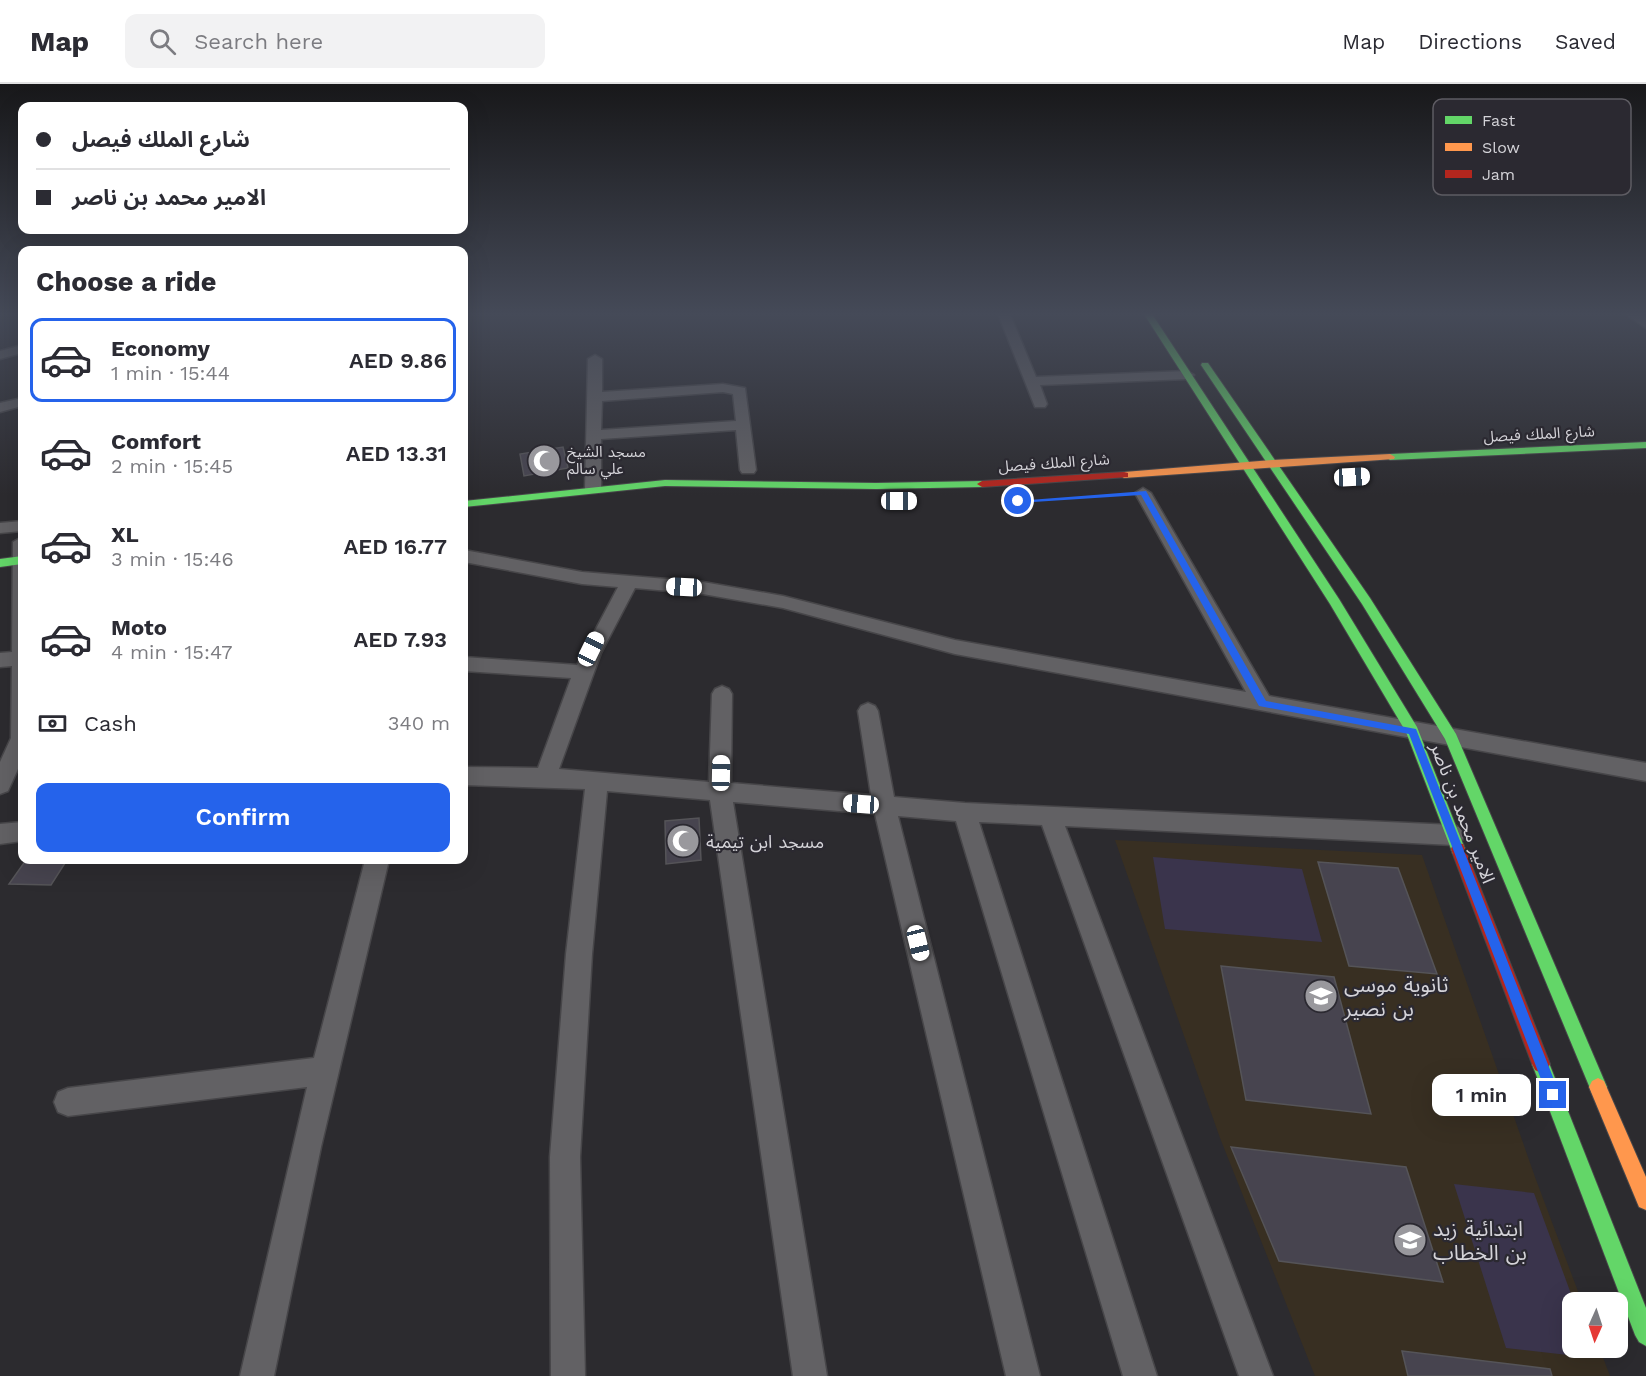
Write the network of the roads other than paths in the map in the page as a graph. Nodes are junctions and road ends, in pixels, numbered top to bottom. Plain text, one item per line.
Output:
1 (595, 374) edge
2 (1027, 374) edge
3 (1212, 374) edge
4 (1187, 375) joint
5 (1030, 381) junction
6 (594, 397) junction
7 (18, 403) edge
8 (1040, 404) dead end
9 (0, 408) edge
10 (744, 425) junction
11 (594, 435) junction
12 (1646, 445) edge
13 (1272, 463) junction
14 (1246, 465) junction
15 (748, 470) dead end
16 (1290, 481) junction
17 (1252, 484) junction
18 (593, 489) junction
19 (1143, 493) dead end
20 (664, 498) dead end
21 (468, 504) edge
22 (468, 515) edge
23 (18, 526) edge
24 (0, 528) edge
25 (468, 557) edge
26 (0, 563) edge
27 (18, 565) edge
28 (629, 584) junction
29 (18, 658) edge
30 (0, 660) edge
31 (468, 664) edge
32 (581, 672) junction
33 (722, 694) dead end
34 (1263, 704) junction
35 (868, 711) dead end
36 (1412, 731) junction
37 (1451, 738) junction
38 (18, 747) edge
39 (1646, 772) edge
40 (468, 776) edge
41 (546, 777) junction
42 (597, 783) junction
43 (0, 785) edge
44 (720, 793) junction
45 (884, 806) junction
46 (965, 812) junction
47 (1050, 816) junction
48 (18, 832) edge
49 (0, 834) edge
50 (1453, 835) junction
51 (376, 864) edge
52 (325, 1071) junction
53 (68, 1102) dead end
54 (1646, 1200) edge
55 (1646, 1335) edge
56 (257, 1376) edge
57 (568, 1376) edge
58 (810, 1376) edge
59 (1023, 1376) edge
60 (1140, 1376) edge
61 (1256, 1376) edge

1 - 6 street
2 - 5 street
3 - 13 main road, الامير محمد بن ناصر
4 - 5 street
4 - 14 main road, الامير محمد بن ناصر
5 - 8 street
6 - 10 street
6 - 11 street
7 - 9 street
10 - 11 street
10 - 15 street
11 - 18 street
12 - 13 main road, شارع الملك فيصل
13 - 14 main road, شارع الملك فيصل
13 - 16 main road, الامير محمد بن ناصر
14 - 17 main road, الامير محمد بن ناصر
14 - 18 main road, شارع الملك فيصل
16 - 17 main road
16 - 37 main road, الامير محمد بن ناصر
17 - 36 main road, الامير محمد بن ناصر
18 - 21 main road, شارع الملك فيصل
19 - 34 street
20 - 22 main road
23 - 24 street
25 - 28 street
26 - 27 main road
28 - 32 street
28 - 34 street
29 - 30 street
31 - 32 street
32 - 41 street
33 - 44 street
34 - 36 street
35 - 45 street
36 - 37 street
36 - 50 main road, الامير محمد بن ناصر
37 - 39 street
37 - 54 main road, الامير محمد بن ناصر
38 - 43 street
40 - 41 street
41 - 42 street
42 - 44 street
42 - 57 street
44 - 45 street
44 - 58 street
45 - 46 street
45 - 59 street
46 - 47 street
46 - 60 street
47 - 50 street
47 - 61 street
48 - 49 street
50 - 55 main road, الامير محمد بن ناصر
51 - 52 street
52 - 53 street
52 - 56 street

